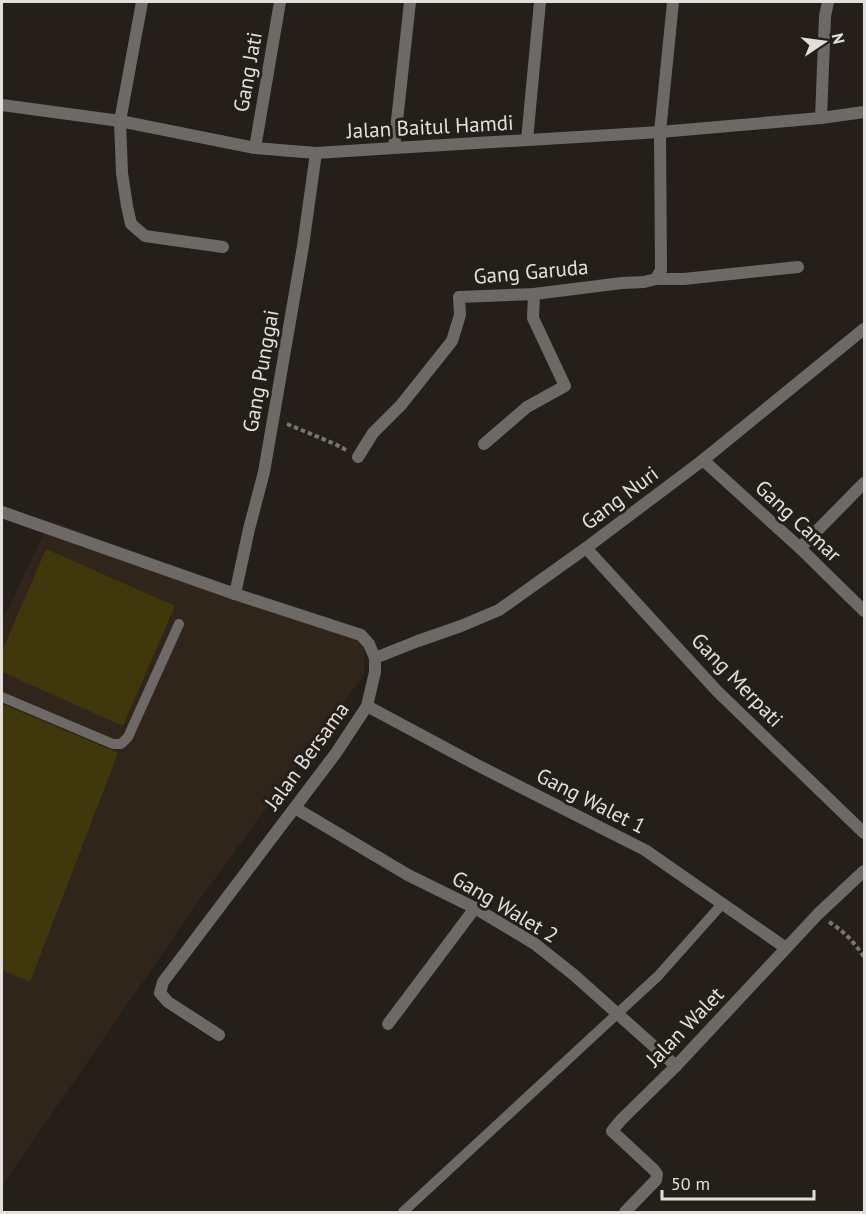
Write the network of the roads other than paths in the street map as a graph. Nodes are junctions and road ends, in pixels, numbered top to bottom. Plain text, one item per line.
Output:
1 (142, 2) edge
2 (280, 2) edge
3 (410, 2) edge
4 (540, 2) edge
5 (673, 2) edge
6 (828, 2) edge
7 (2, 105) edge
8 (864, 112) edge
9 (821, 118) junction
10 (120, 121) junction
11 (660, 132) junction
12 (527, 140) junction
13 (255, 148) junction
14 (394, 148) junction
15 (316, 153) junction
16 (223, 248) dead end
17 (798, 267) dead end
18 (656, 279) junction
19 (534, 294) junction
20 (864, 329) edge
21 (484, 444) dead end
22 (358, 457) road end
23 (704, 460) junction
24 (864, 483) edge
25 (2, 512) edge
26 (800, 548) junction
27 (586, 549) junction
28 (235, 594) junction
29 (864, 611) edge
30 (179, 624) dead end
31 (375, 658) junction
32 (2, 697) edge
33 (367, 706) junction
34 (295, 808) junction
35 (864, 833) edge
36 (864, 871) edge
37 (723, 903) junction
38 (475, 908) junction
39 (786, 948) junction
40 (618, 1013) junction
41 (388, 1024) dead end
42 (219, 1035) dead end
43 (676, 1066) junction
44 (404, 1212) edge
45 (625, 1212) edge

1 - 10 street
2 - 13 street, Gang Jati
3 - 14 street
4 - 12 street
5 - 11 street
6 - 9 street
7 - 10 street, Jalan Baitul Hamdi
8 - 9 street, Jalan Baitul Hamdi
9 - 11 street, Jalan Baitul Hamdi
10 - 13 street, Jalan Baitul Hamdi
10 - 16 street
11 - 12 street, Jalan Baitul Hamdi
11 - 18 street
12 - 14 street, Jalan Baitul Hamdi
13 - 15 street, Jalan Baitul Hamdi
14 - 15 street, Jalan Baitul Hamdi
15 - 28 street, Gang Punggai
17 - 18 street, Gang Garuda
18 - 19 street, Gang Garuda
19 - 21 street
19 - 22 street, Gang Garuda
20 - 23 street, Gang Nuri
23 - 26 street, Gang Camar
23 - 27 street, Gang Nuri
24 - 26 street
25 - 28 street
26 - 29 street, Gang Camar
27 - 31 street, Gang Nuri
27 - 35 street, Gang Merpati
28 - 31 street
30 - 32 lane
31 - 33 street, Jalan Bersama
33 - 34 street, Jalan Bersama
33 - 37 street, Gang Walet 1
34 - 38 street, Gang Walet 2
34 - 42 street, Jalan Bersama
36 - 39 street, Jalan Walet
37 - 39 street, Gang Walet 1
37 - 40 lane
38 - 40 street, Gang Walet 2
38 - 41 street
39 - 43 street, Jalan Walet
40 - 43 street, Gang Walet 2
40 - 44 lane
43 - 45 street, Jalan Walet

